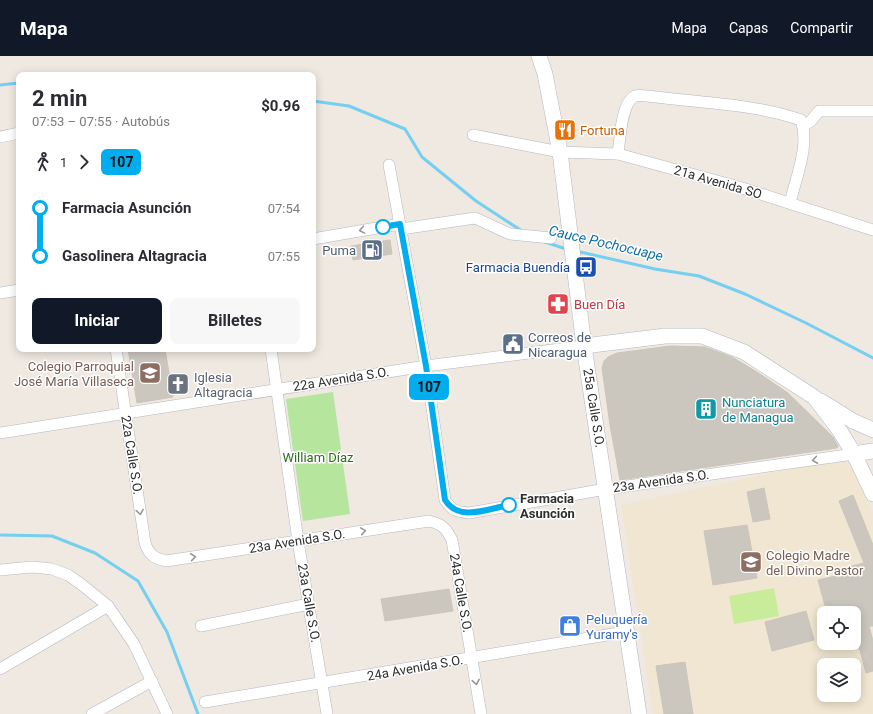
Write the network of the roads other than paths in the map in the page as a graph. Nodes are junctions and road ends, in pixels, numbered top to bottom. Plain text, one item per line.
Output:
1 (539, 56) edge
2 (873, 111) edge
3 (803, 126) junction
4 (16, 134) edge
5 (473, 135) dead end
6 (0, 136) edge
7 (560, 152) junction
8 (618, 154) junction
9 (389, 165) dead end
10 (790, 203) junction
11 (400, 226) junction
12 (873, 230) edge
13 (551, 238) dead end
14 (316, 239) edge
15 (16, 290) edge
16 (0, 293) edge
17 (584, 346) junction
18 (116, 352) edge
19 (272, 352) edge
20 (426, 366) junction
21 (278, 389) junction
22 (814, 396) junction
23 (126, 413) junction
24 (873, 430) edge
25 (0, 433) edge
26 (873, 451) edge
27 (854, 454) junction
28 (606, 489) junction
29 (873, 494) edge
30 (440, 523) joint
31 (298, 541) junction
32 (154, 558) joint
33 (0, 570) edge
34 (309, 604) junction
35 (108, 606) junction
36 (201, 626) dead end
37 (625, 632) junction
38 (472, 658) junction
39 (0, 669) edge
40 (152, 681) junction
41 (322, 684) junction
42 (205, 702) dead end
43 (92, 714) edge
44 (167, 714) edge
45 (327, 714) edge
46 (481, 714) edge
47 (638, 714) edge

1 - 7 street, 25a Calle S.O.
2 - 3 street
3 - 8 street
3 - 10 street
4 - 6 street
5 - 7 street, 21a Avenida SO
7 - 8 street, 21a Avenida SO
7 - 17 street, 25a Calle S.O.
8 - 10 street, 21a Avenida SO
9 - 11 street
10 - 12 street, 21a Avenida SO
11 - 13 street
11 -> 14 street
11 - 20 street
15 - 16 street
17 - 20 street, 22a Avenida S.O.
17 - 22 street, 22a Avenida S.O.
17 - 28 street, 25a Calle S.O.
18 - 23 street, 22a Calle S.O.
19 - 21 street, 23a Calle S.O.
20 - 21 street, 22a Avenida S.O.
20 - 28 street, 23a Avenida S.O.
21 - 23 street, 22a Avenida S.O.
21 - 31 street, 23a Calle S.O.
22 - 24 street
22 - 27 street, 22a Avenida S.O.
23 - 25 street, 22a Avenida S.O.
23 -> 32 street, 22a Calle S.O.
26 - 27 street, 23a Avenida S.O.
27 -> 28 street, 23a Avenida S.O.
27 - 29 street, 22a Avenida S.O.
28 - 37 street, 25a Calle S.O.
31 -> 30 street, 23a Avenida S.O.
30 - 38 street, 24a Calle S.O.
32 -> 31 street, 23a Avenida S.O.
31 - 34 street, 23a Calle S.O.
33 - 35 street
34 - 36 street
34 - 41 street, 23a Calle S.O.
35 - 39 street
35 - 40 street
37 - 38 street, 24a Avenida S.O.
37 - 47 street, 25a Calle S.O.
38 - 41 street, 24a Avenida S.O.
38 -> 46 street, 24a Calle S.O.
40 - 43 street
40 - 44 street
41 - 42 street, 24a Avenida S.O.
41 - 45 street, 23a Calle S.O.

